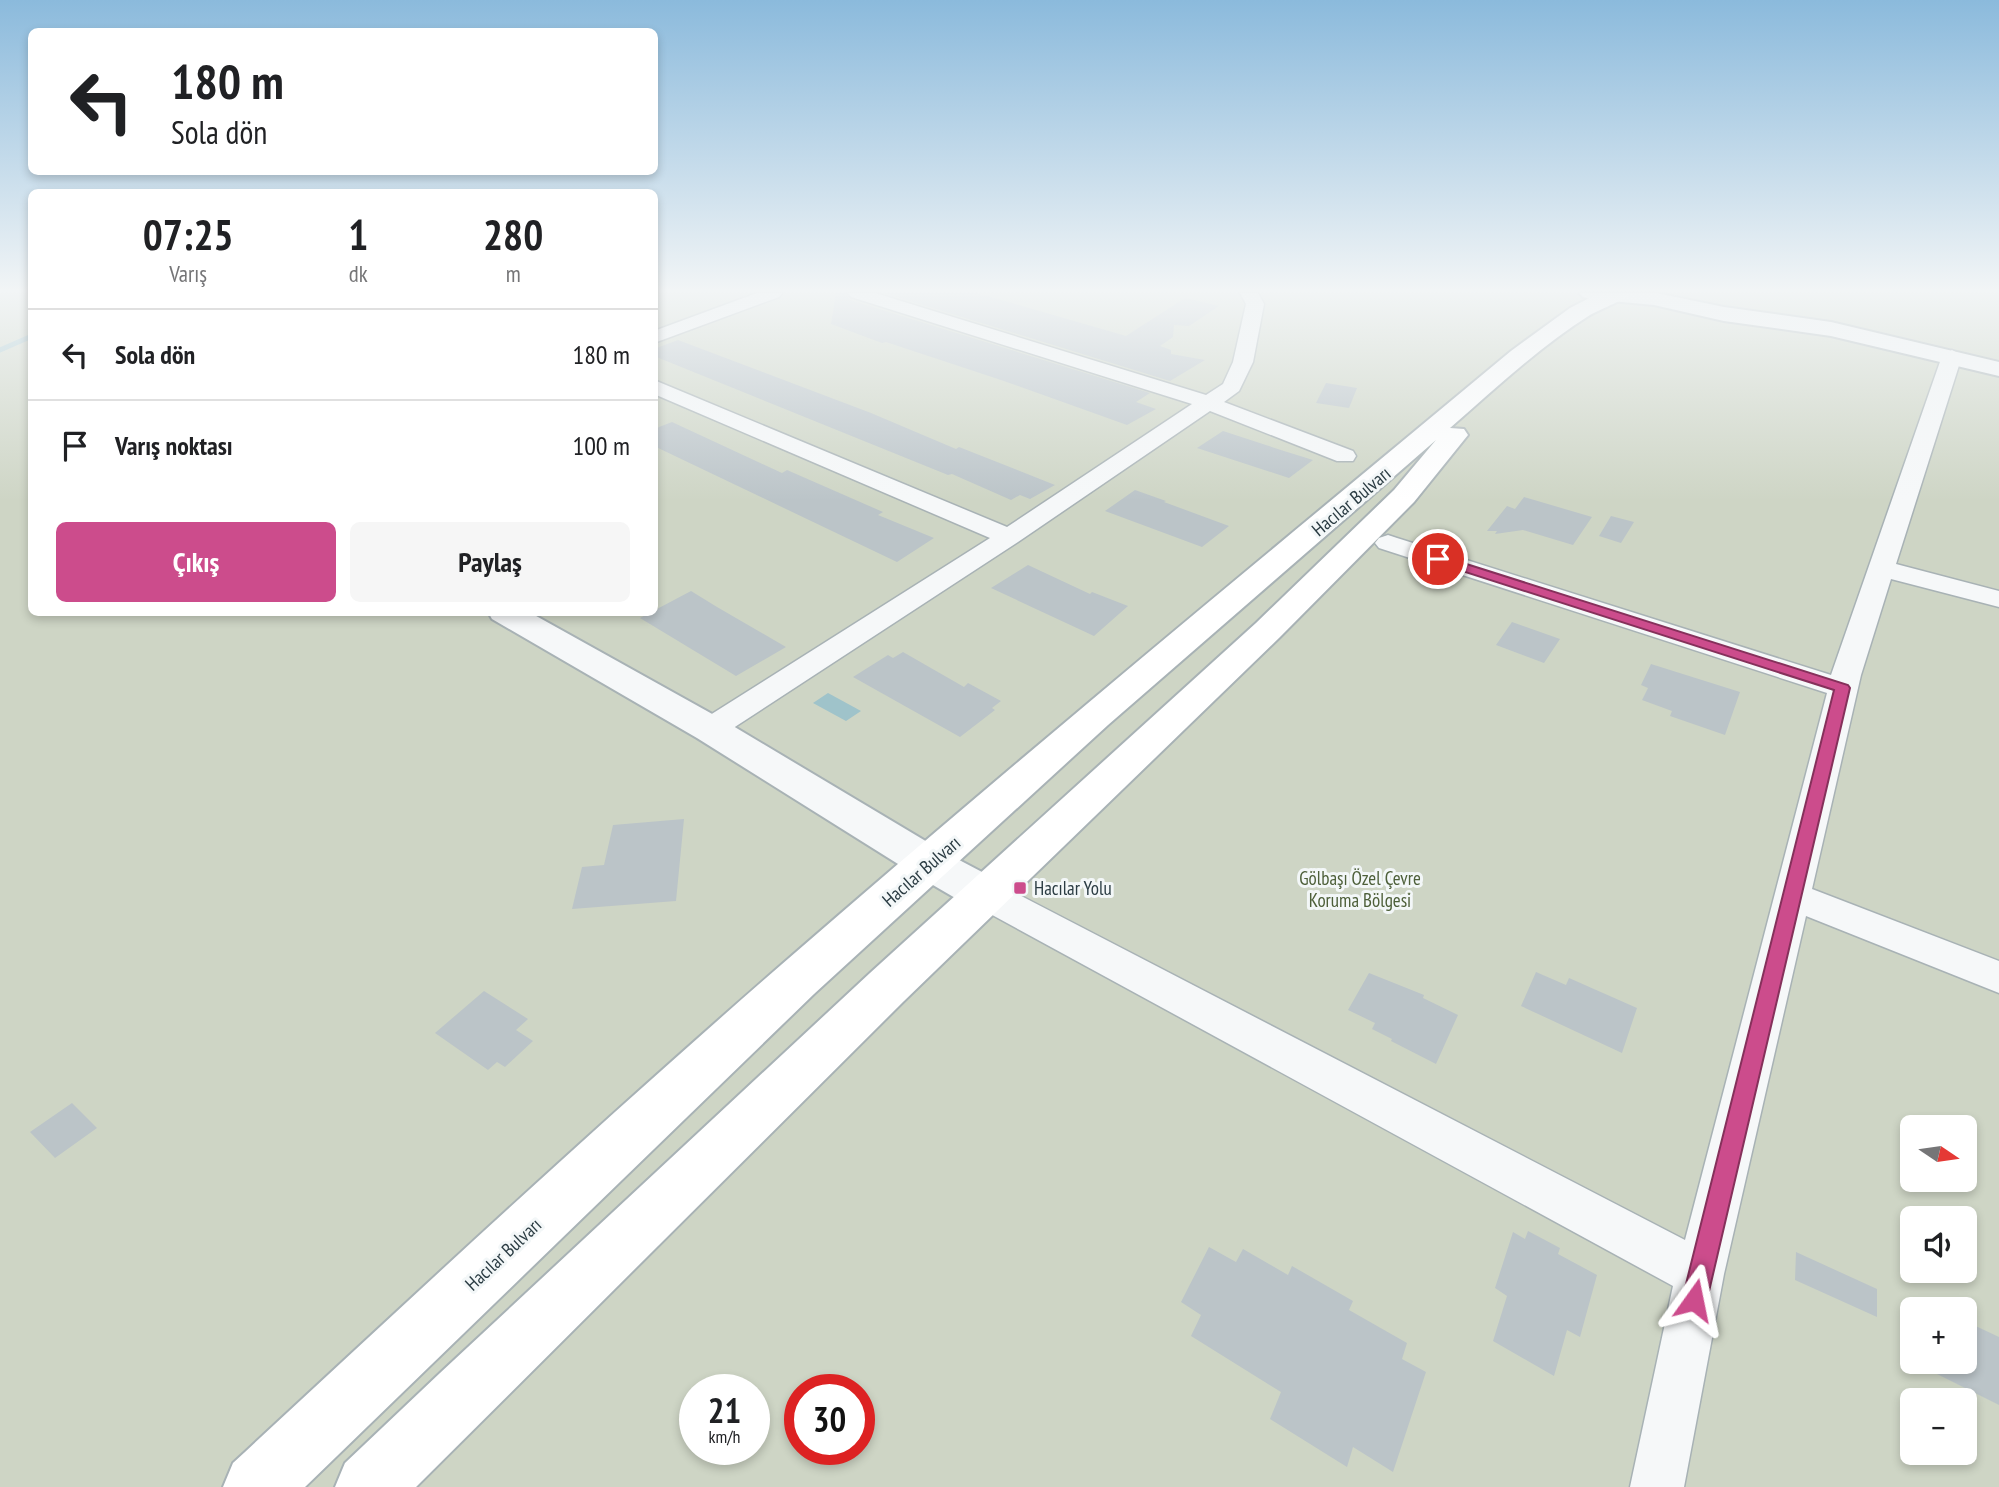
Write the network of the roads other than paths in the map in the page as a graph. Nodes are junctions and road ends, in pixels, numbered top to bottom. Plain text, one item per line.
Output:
1 (1079, 362) edge
2 (1243, 362) edge
3 (1511, 362) edge
4 (1531, 362) edge
5 (1950, 362) edge
6 (1975, 362) edge
7 (1999, 369) edge
8 (658, 388) edge
9 (1209, 403) junction
10 (1345, 456) dead end
11 (1009, 537) junction
12 (1388, 543) dead end
13 (1881, 568) junction
14 (1999, 598) edge
15 (510, 616) edge
16 (1842, 688) junction
17 (710, 729) junction
18 (929, 863) junction
19 (985, 894) junction
20 (1792, 896) junction
21 (1999, 977) edge
22 (1700, 1274) junction
23 (257, 1487) edge
24 (369, 1487) edge
25 (1657, 1487) edge

1 - 9 street
2 - 9 street
3 - 18 main road, Hacılar Bulvarı
4 - 19 main road, Hacılar Bulvarı
5 - 13 street
6 - 7 street
8 - 11 street
9 - 10 street
9 - 11 street
11 - 17 street
12 - 16 street
13 - 14 street
13 - 16 street
15 - 17 street
16 - 20 street
17 - 18 street
18 - 19 street
18 - 23 main road, Hacılar Bulvarı
19 - 22 street
19 - 24 main road, Hacılar Bulvarı
20 - 21 street
20 - 22 street
22 - 25 street

